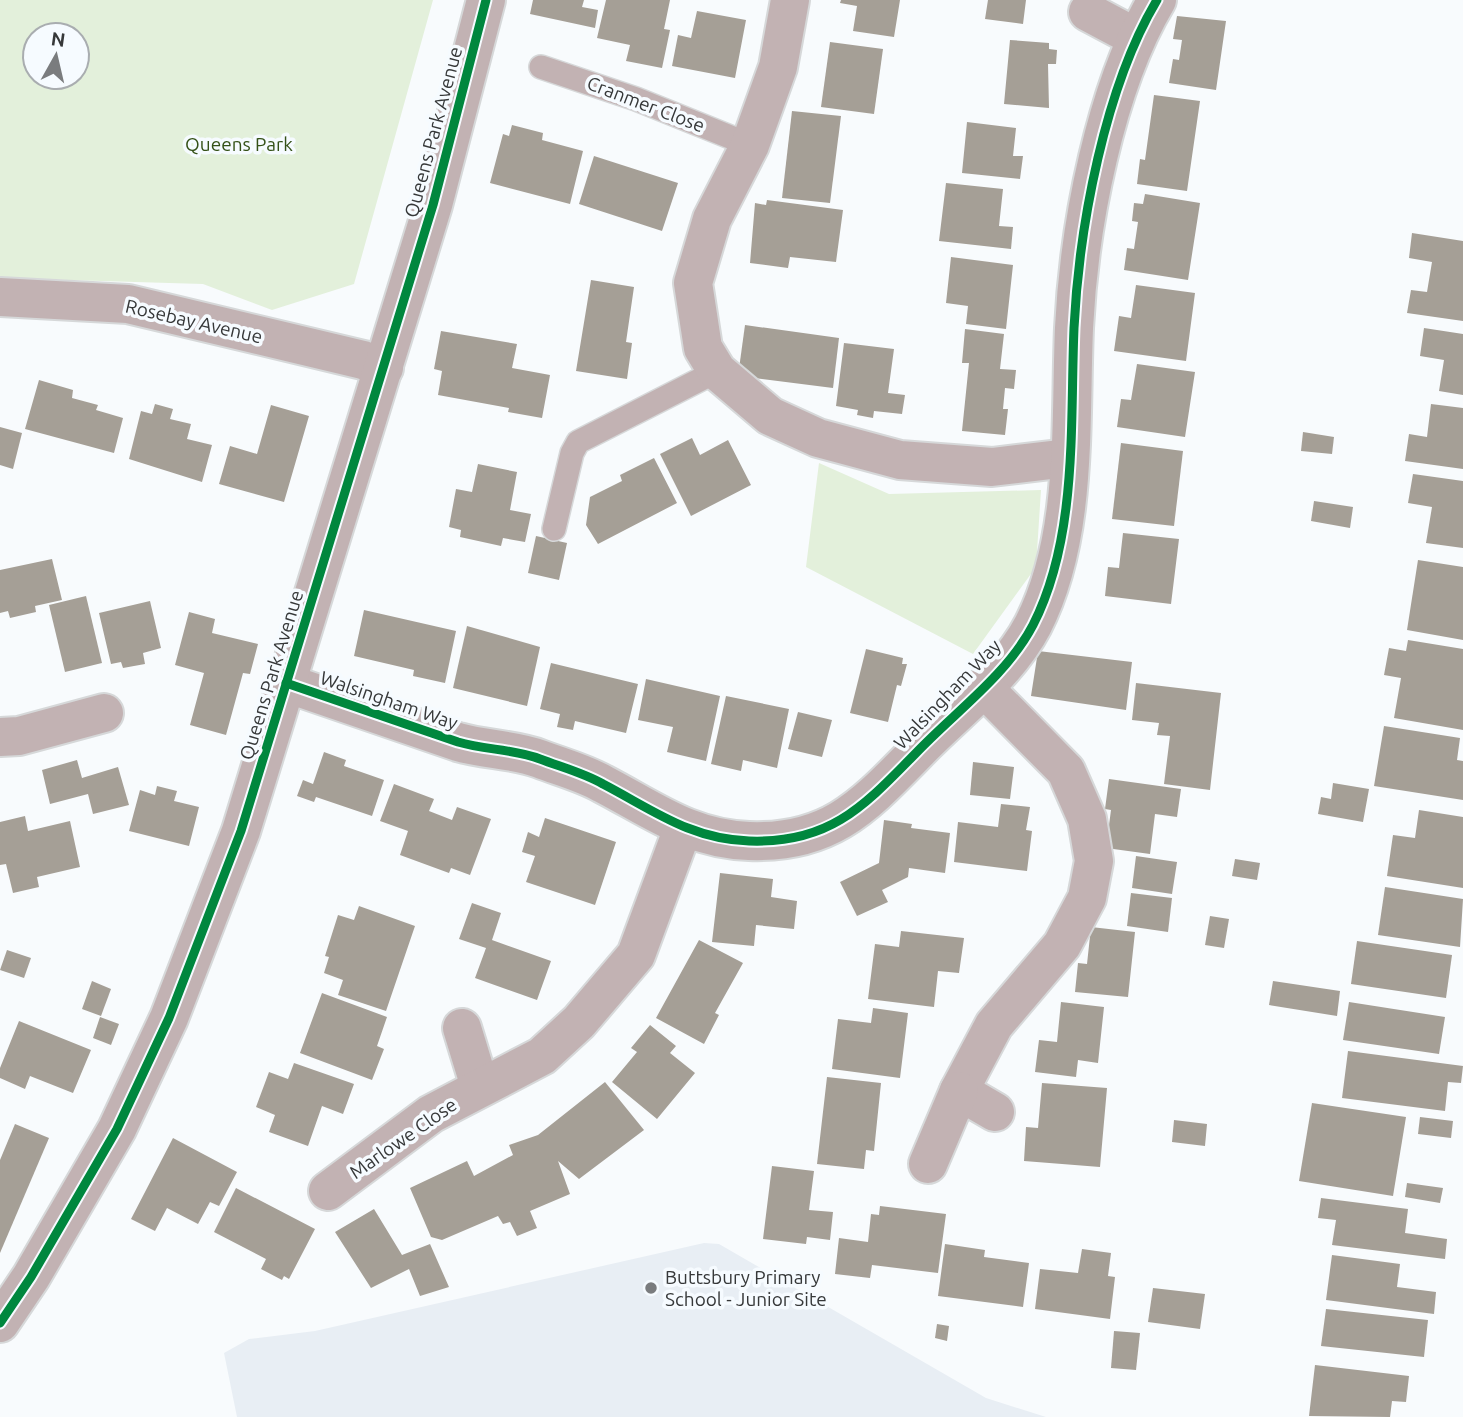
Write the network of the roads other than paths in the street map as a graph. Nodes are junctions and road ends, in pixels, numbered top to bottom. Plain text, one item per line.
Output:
1 (486, 0) edge
2 (790, 0) edge
3 (1157, 0) edge
4 (1088, 12) dead end
5 (1135, 37) junction
6 (541, 67) dead end
7 (750, 145) junction
8 (0, 297) edge
9 (384, 368) junction
10 (717, 371) junction
11 (1068, 458) junction
12 (554, 529) dead end
13 (286, 684) junction
14 (983, 687) junction
15 (104, 713) dead end
16 (0, 737) edge
17 (683, 828) junction
18 (462, 1028) dead end
19 (480, 1087) junction
20 (959, 1091) junction
21 (995, 1112) dead end
22 (928, 1164) dead end
23 (328, 1191) dead end
24 (0, 1323) edge

1 - 9 street, Queens Park Avenue
2 - 7 street
3 - 5 street, Walsingham Way
4 - 5 street
5 - 11 street, Walsingham Way
6 - 7 lane, Cranmer Close
7 - 10 street
8 - 9 street, Rosebay Avenue
9 - 13 street, Queens Park Avenue
10 - 11 street
10 - 12 lane
11 - 14 street, Walsingham Way
13 - 17 street, Walsingham Way
13 - 24 street, Queens Park Avenue
14 - 17 street, Walsingham Way
14 - 20 street
15 - 16 street
17 - 19 street, Marlowe Close
18 - 19 street
19 - 23 street, Marlowe Close
20 - 21 street
20 - 22 street

